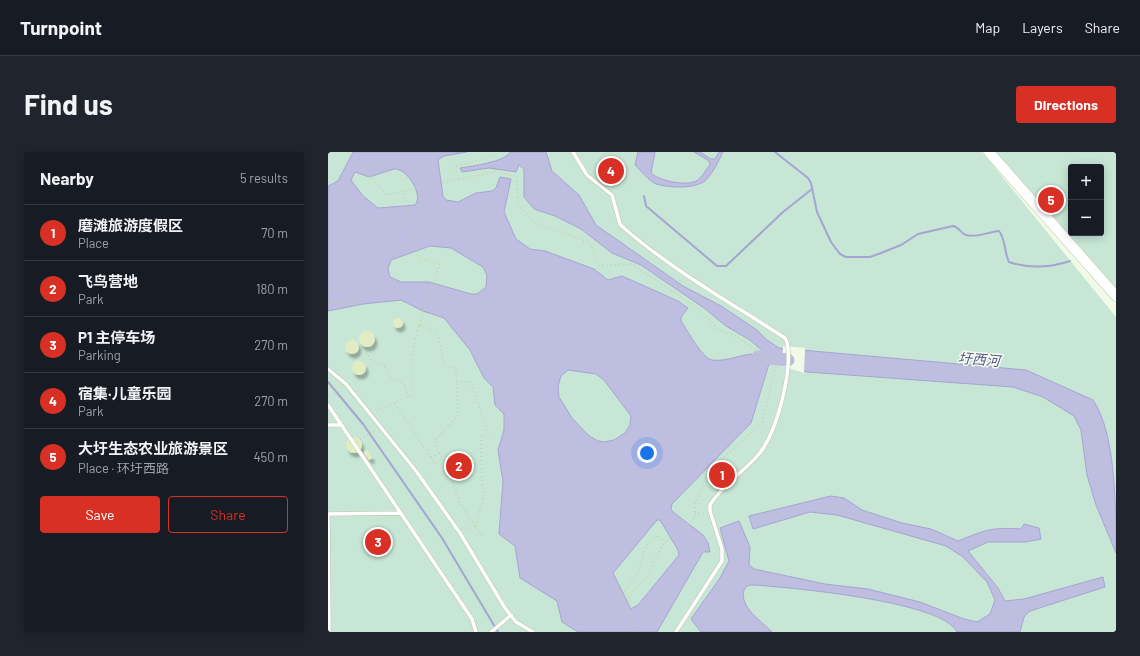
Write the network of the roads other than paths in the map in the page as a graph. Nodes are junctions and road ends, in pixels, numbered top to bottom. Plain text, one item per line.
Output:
1 (573, 152) edge
2 (989, 152) edge
3 (1116, 296) edge
4 (328, 369) edge
5 (328, 405) edge
6 (328, 425) edge
7 (342, 425) junction
8 (402, 513) junction
9 (328, 514) edge
10 (511, 615) junction
11 (330, 632) edge
12 (476, 632) edge
13 (491, 632) edge
14 (533, 632) edge
15 (676, 632) edge

1 - 15 lane
2 - 3 street
4 - 10 lane
5 - 7 lane
6 - 7 lane
7 - 8 lane
8 - 9 lane
8 - 12 lane
9 - 11 lane
10 - 13 lane
10 - 14 lane

